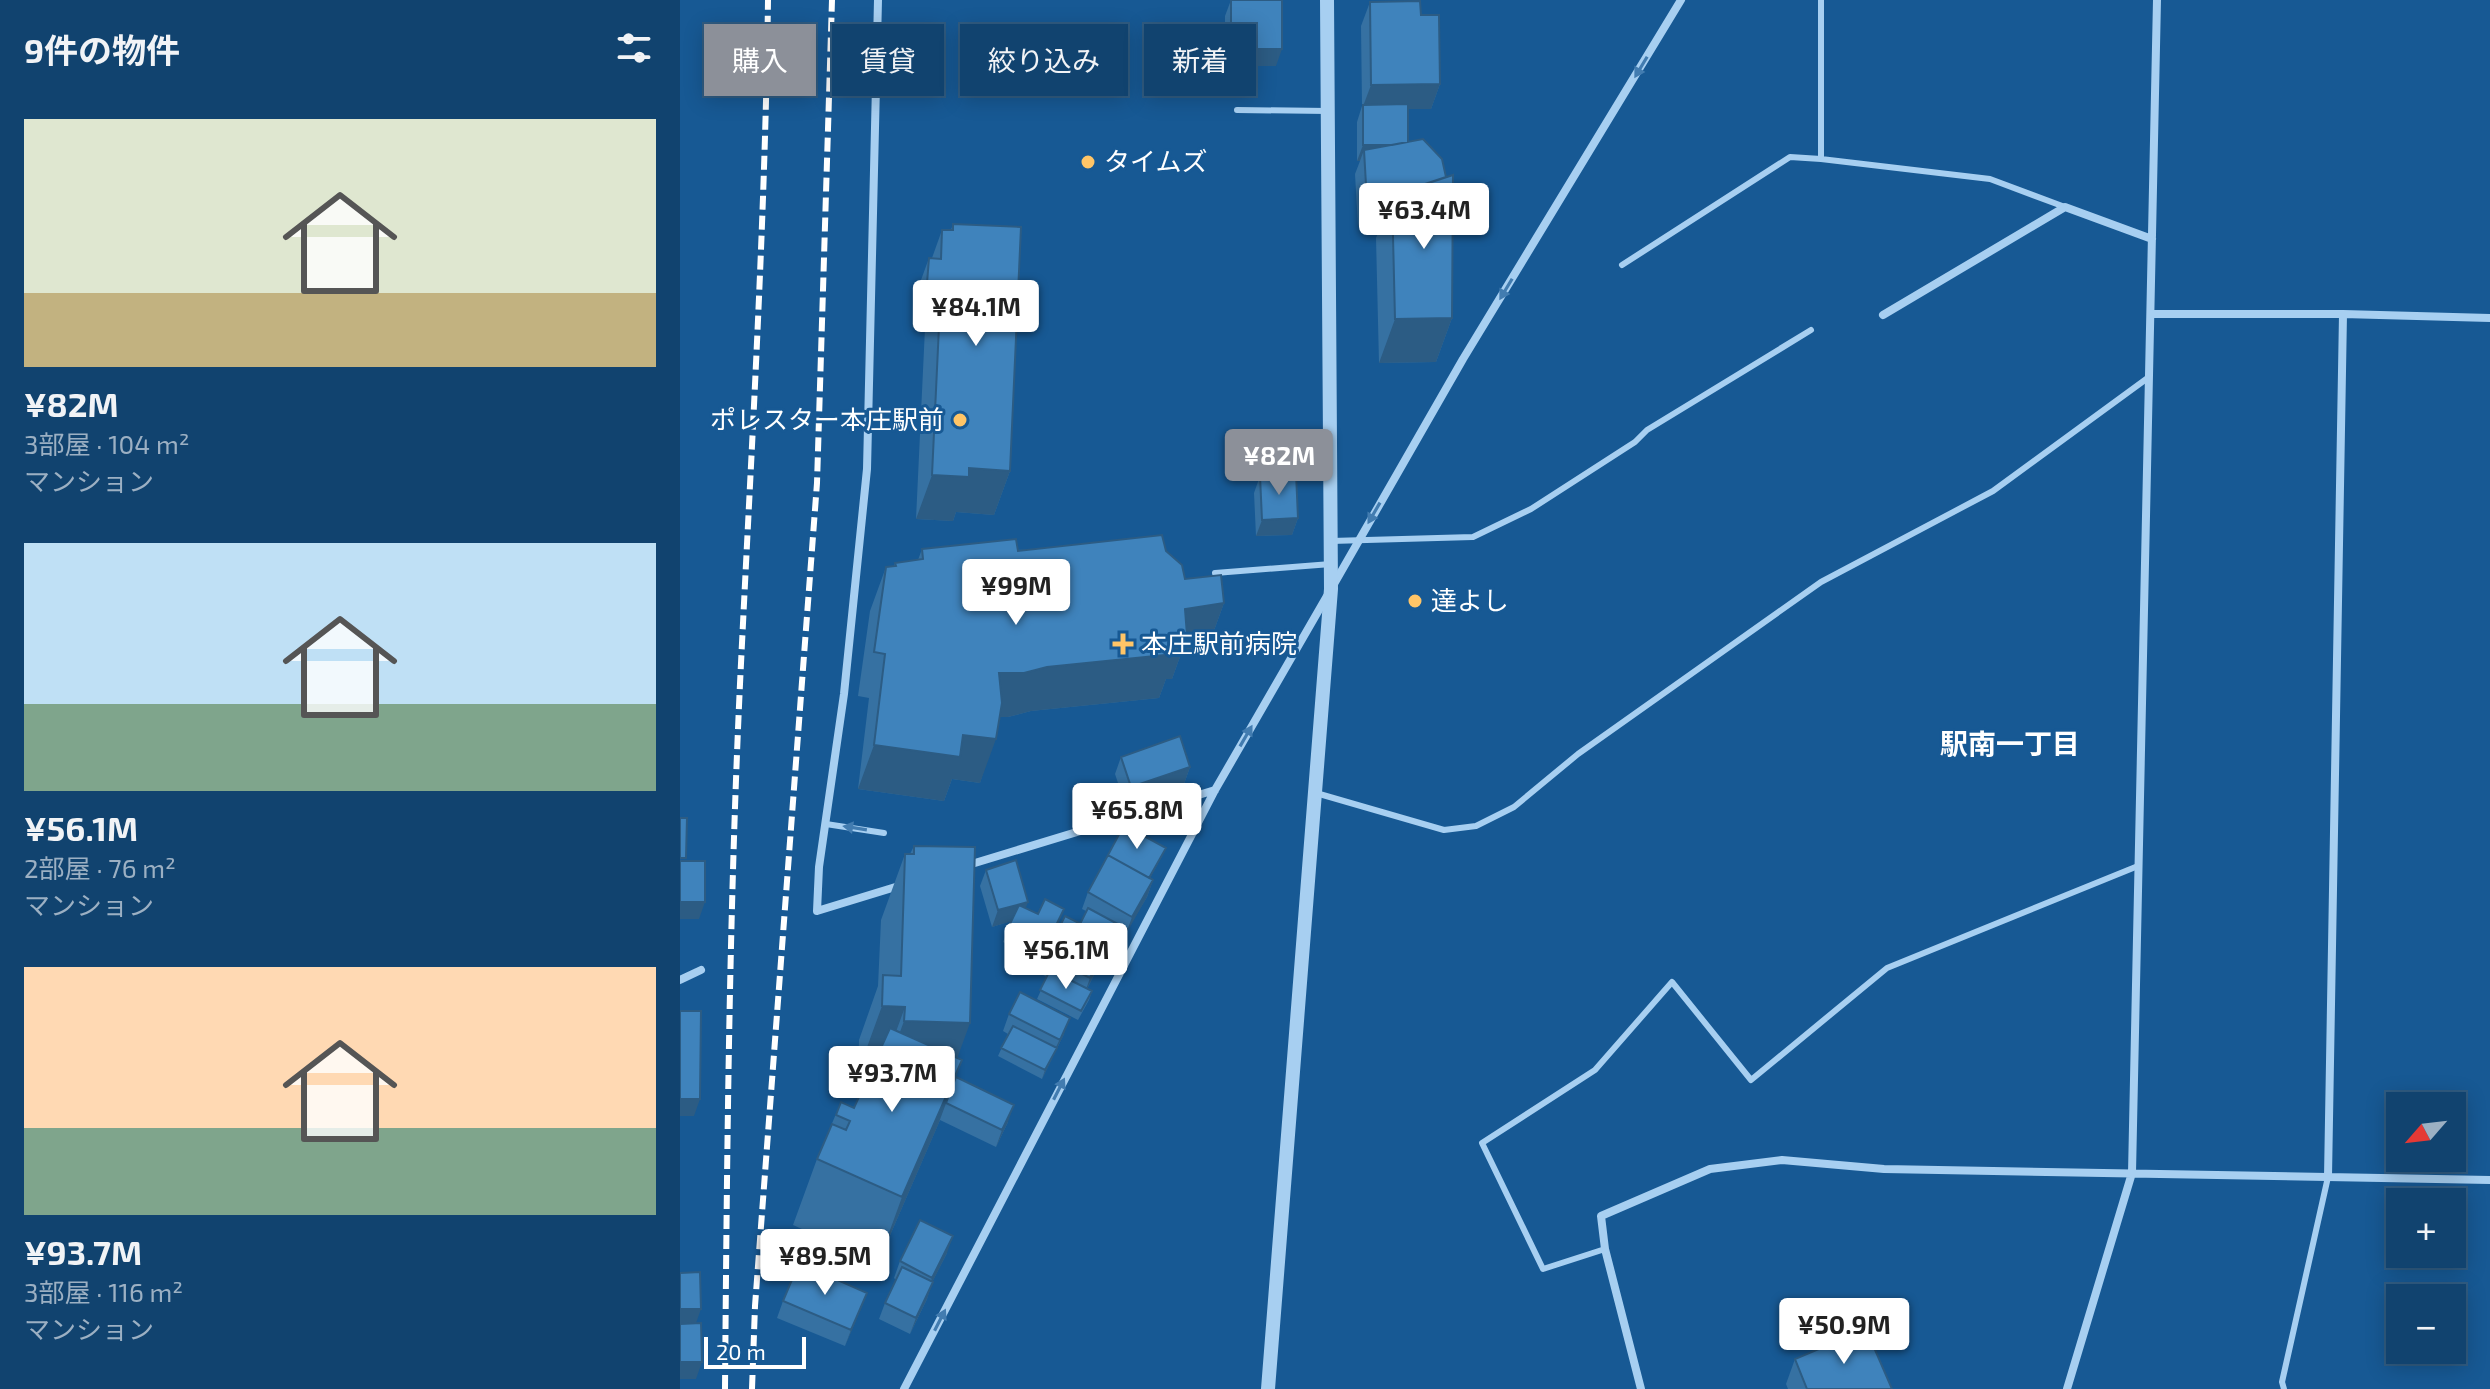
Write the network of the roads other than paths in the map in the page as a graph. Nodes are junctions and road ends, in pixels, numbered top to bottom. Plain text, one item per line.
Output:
1 (878, 0) edge
2 (1327, 0) edge
3 (1681, 0) edge
4 (1821, 0) edge
5 (2157, 0) edge
6 (1237, 110) dead end
7 (1328, 111) junction
8 (1821, 159) junction
9 (2065, 207) junction
10 (2152, 239) junction
11 (1622, 265) dead end
12 (2151, 314) junction
13 (2343, 314) junction
14 (1883, 315) dead end
15 (2490, 318) edge
16 (1811, 330) dead end
17 (2149, 377) junction
18 (1358, 540) junction
19 (1331, 541) junction
20 (1331, 564) junction
21 (1215, 573) edge
22 (1331, 589) junction
23 (1215, 790) junction
24 (1315, 792) junction
25 (826, 824) junction
26 (884, 833) dead end
27 (2138, 866) junction
28 (951, 871) edge
29 (906, 884) edge
30 (701, 970) dead end
31 (680, 980) edge
32 (2132, 1173) junction
33 (2328, 1177) junction
34 (2490, 1180) edge
35 (1605, 1249) junction
36 (904, 1389) edge
37 (1268, 1389) edge
38 (1641, 1389) edge
39 (2067, 1389) edge
40 (2284, 1389) edge

1 - 25 street
2 - 7 street
3 -> 18 street
4 - 8 lane
5 - 10 street
6 - 7 lane
7 - 19 street
8 - 9 lane
8 - 11 lane
9 - 10 street
9 - 14 street
10 - 12 street
12 - 13 street
12 - 17 street
13 - 15 street
13 - 33 street
16 - 18 lane
17 - 24 lane
17 - 27 street
18 - 19 lane
18 - 22 street
19 - 20 street
20 - 21 lane
20 - 22 street
23 -> 22 street
22 - 24 street
23 - 28 street
36 -> 23 street
24 - 37 street
26 -> 25 lane
25 - 29 street
27 - 32 street
27 - 35 lane
30 - 31 street
32 - 33 street
32 - 35 street
32 - 39 street
33 - 34 street
33 - 40 lane
35 - 38 street

